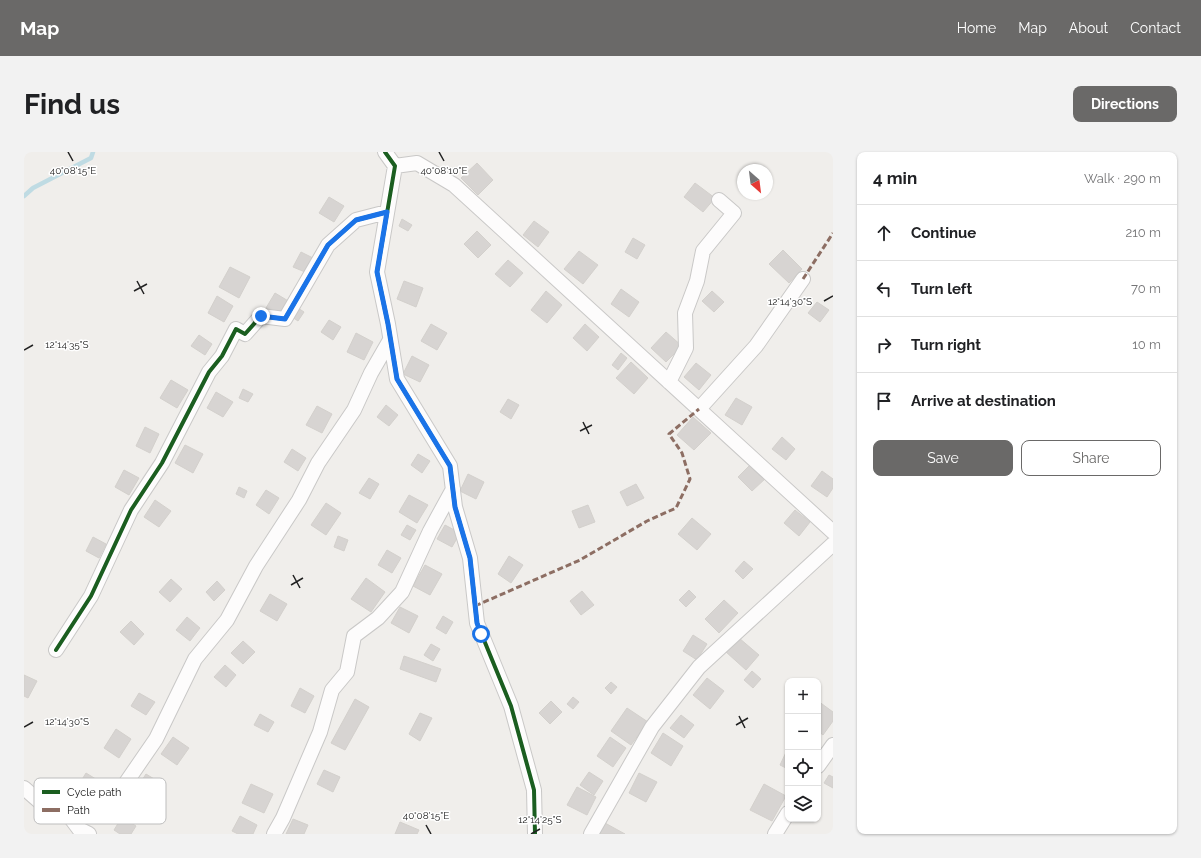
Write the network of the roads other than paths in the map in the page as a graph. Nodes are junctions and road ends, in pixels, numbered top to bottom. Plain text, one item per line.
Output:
1 (385, 152) edge
2 (395, 166) junction
3 (720, 200) dead end
4 (387, 212) junction
5 (803, 279) dead end
6 (390, 340) junction
7 (670, 382) junction
8 (699, 409) junction
9 (453, 489) junction
10 (833, 532) edge
11 (833, 544) edge
12 (56, 650) dead end
13 (833, 745) edge
14 (821, 762) edge
15 (129, 778) edge
16 (24, 788) edge
17 (34, 797) edge
18 (785, 818) edge
19 (75, 824) edge
20 (89, 834) edge
21 (274, 834) edge
22 (535, 834) edge
23 (591, 834) edge
24 (775, 834) edge

1 - 2 street
2 - 4 street
2 - 7 street
3 - 7 street
4 - 6 street
4 - 12 street
5 - 8 street
6 - 9 street
6 - 15 street
7 - 8 street
8 - 10 street
9 - 21 street
9 - 22 street
11 - 23 street
13 - 14 street
16 - 17 street
18 - 24 street
19 - 20 street

